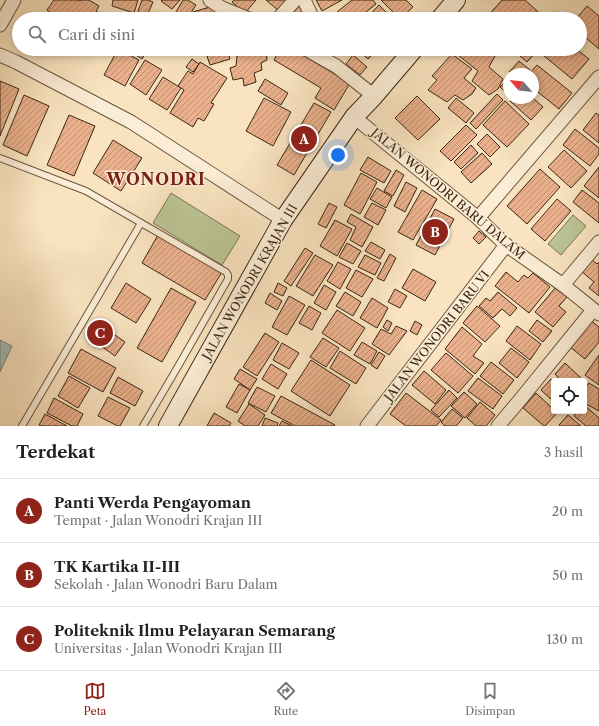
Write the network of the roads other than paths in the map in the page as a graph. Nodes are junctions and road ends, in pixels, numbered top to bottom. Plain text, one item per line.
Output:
1 (14, 0) edge
2 (210, 0) edge
3 (295, 0) edge
4 (304, 0) edge
5 (456, 0) edge
6 (232, 12) edge
7 (284, 12) edge
8 (310, 12) edge
9 (446, 12) edge
10 (0, 25) edge
11 (0, 55) edge
12 (318, 56) edge
13 (331, 56) edge
14 (408, 56) edge
15 (336, 66) junction
16 (599, 77) edge
17 (374, 96) junction
18 (354, 117) junction
19 (0, 158) edge
20 (478, 218) junction
21 (283, 220) junction
22 (141, 223) junction
23 (599, 242) edge
24 (506, 245) junction
25 (563, 285) junction
26 (596, 312) edge
27 (22, 426) edge
28 (143, 426) edge
29 (168, 426) edge
30 (367, 426) edge
31 (498, 426) edge

1 - 10 street
2 - 6 street
3 - 7 street
4 - 8 street
5 - 9 main road
11 - 21 street
12 - 15 street
13 - 15 street
14 - 17 main road, JALAN WONODRI KRAJAN III
15 - 17 street
16 - 20 street
17 - 18 main road, JALAN WONODRI KRAJAN III
18 - 20 street, JALAN WONODRI BARU DALAM
18 - 21 main road, JALAN WONODRI KRAJAN III
19 - 22 lane
20 - 24 street, JALAN WONODRI BARU DALAM
21 - 29 main road, JALAN WONODRI KRAJAN III
22 - 27 lane
22 - 28 lane
23 - 25 street
24 - 25 street, JALAN WONODRI BARU DALAM
24 - 30 street, JALAN WONODRI BARU VI
25 - 26 street, JALAN WONODRI BARU DALAM
26 - 31 street

